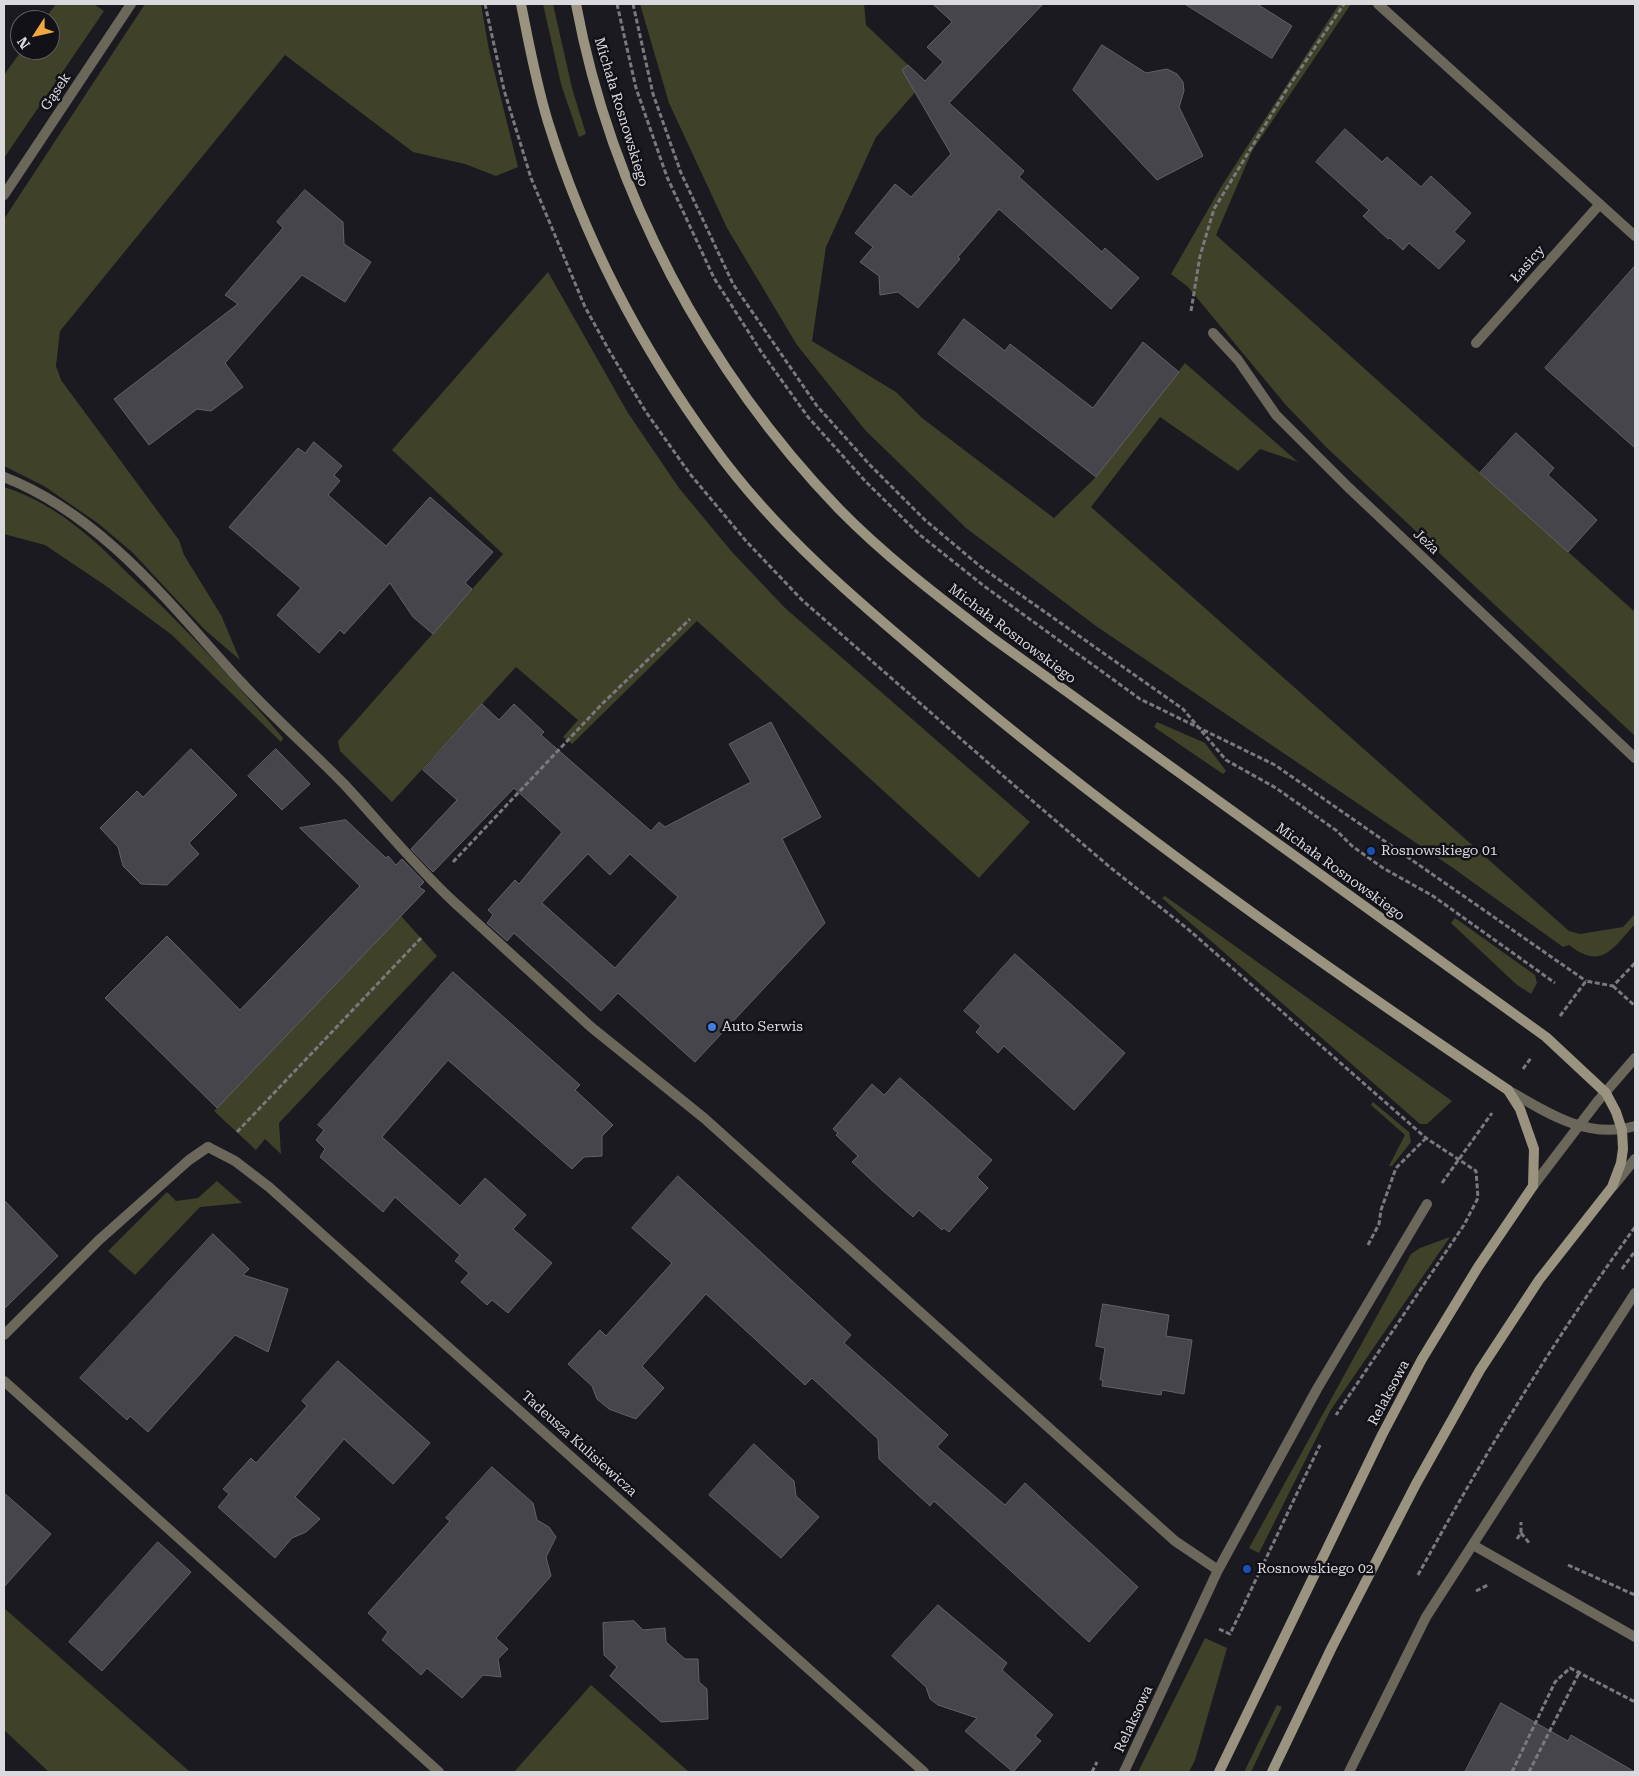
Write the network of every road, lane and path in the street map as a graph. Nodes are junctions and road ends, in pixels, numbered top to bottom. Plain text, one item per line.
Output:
1 (131, 4) edge
2 (521, 4) edge
3 (576, 4) edge
4 (617, 4) edge
5 (633, 4) edge
6 (1344, 4) edge
7 (1378, 4) edge
8 (4, 195) edge
9 (1600, 204) junction
10 (1635, 236) edge
11 (1191, 311) dead end
12 (1213, 333) dead end
13 (1476, 343) dead end
14 (4, 477) edge
15 (690, 619) dead end
16 (1198, 727) junction
17 (1635, 758) edge
18 (433, 883) junction
19 (420, 938) dead end
20 (1635, 963) edge
21 (1586, 981) junction
22 (1555, 983) dead end
23 (1613, 986) junction
24 (1635, 1006) edge
25 (1559, 1018) dead end
26 (1532, 1056) dead end
27 (1635, 1058) edge
28 (1525, 1066) dead end
29 (1508, 1090) junction
30 (1606, 1093) junction
31 (1484, 1123) dead end
32 (1579, 1126) junction
33 (1635, 1126) edge
34 (1622, 1130) junction
35 (218, 1152) junction
36 (1635, 1159) edge
37 (1533, 1186) junction
38 (1612, 1188) junction
39 (1427, 1204) joint
40 (1635, 1227) edge
41 (1635, 1293) edge
42 (4, 1335) edge
43 (4, 1381) edge
44 (1521, 1532) dead end
45 (1473, 1545) junction
46 (1532, 1547) dead end
47 (1563, 1563) dead end
48 (1218, 1570) junction
49 (1414, 1583) dead end
50 (1635, 1595) edge
51 (1635, 1637) edge
52 (1580, 1671) junction
53 (1635, 1702) edge
54 (439, 1772) edge
55 (924, 1772) edge
56 (1124, 1772) edge
57 (1219, 1772) edge
58 (1272, 1772) edge
59 (1349, 1772) edge
60 (1512, 1772) edge
61 (1529, 1772) edge

1 - 8 street, Gąsek
2 - 29 street
3 - 30 street, Michała Rosnowskiego
4 - 16 path
5 - 16 path
6 - 11 path
7 - 9 street
9 - 10 street
9 - 13 street, Łasicy
12 - 17 street, Jeża
14 - 18 street
15 - 18 path
16 - 21 path
16 - 22 path
18 - 48 street
19 - 35 path
20 - 23 path
21 - 23 path
21 - 25 path
23 - 24 path
26 - 28 path
27 - 30 street, Relaksowa
29 - 32 street
29 - 37 street
30 - 32 street, Relaksowa
30 - 34 street, Michała Rosnowskiego
31 - 39 path
32 - 34 street
32 - 37 street, Relaksowa
33 - 34 street
34 - 38 street, Michała Rosnowskiego
35 - 42 street, Tadeusza Kulisiewicza
35 - 55 street, Tadeusza Kulisiewicza
36 - 38 street
37 - 57 street, Relaksowa
38 - 58 street
39 - 48 street, Relaksowa
40 - 49 path
41 - 45 street
43 - 54 street
44 - 46 path
45 - 51 street
45 - 59 street
47 - 50 path
48 - 56 street, Relaksowa
52 - 53 path
52 - 60 path
52 - 61 path

